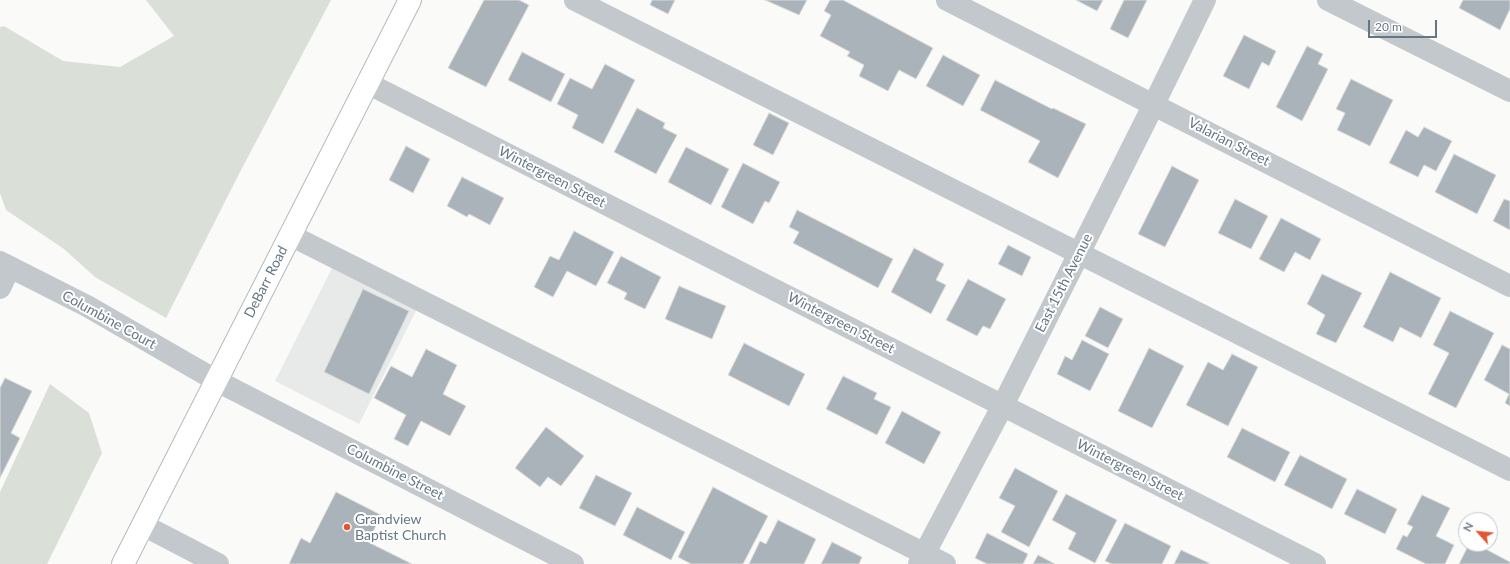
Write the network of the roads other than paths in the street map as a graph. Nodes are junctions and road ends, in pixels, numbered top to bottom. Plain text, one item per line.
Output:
1 (410, 0) edge
2 (575, 0) edge
3 (947, 0) edge
4 (1206, 0) edge
5 (1328, 0) edge
6 (367, 83) junction
7 (1510, 90) edge
8 (1154, 104) junction
9 (290, 235) junction
10 (1079, 254) junction
11 (5, 265) edge
12 (1510, 286) edge
13 (0, 288) edge
14 (216, 381) junction
15 (1003, 405) junction
16 (1510, 470) edge
17 (143, 526) junction
18 (922, 559) edge
19 (123, 564) edge
20 (218, 564) edge
21 (573, 564) edge
22 (945, 564) edge
23 (1315, 564) edge

1 - 6 main road, DeBarr Road
2 - 10 street
3 - 8 street, Valarian Street
4 - 8 street, East 15th Avenue
5 - 7 street
6 - 9 main road, DeBarr Road
6 - 15 street, Wintergreen Street
8 - 10 street, East 15th Avenue
8 - 12 street, Valarian Street
9 - 14 main road, DeBarr Road
9 - 18 street
10 - 15 street, East 15th Avenue
10 - 16 street
11 - 13 street
11 - 14 street, Columbine Court
14 - 17 main road, DeBarr Road
14 - 21 street, Columbine Street
15 - 18 street, East 15th Avenue
15 - 23 street, Wintergreen Street
17 - 19 main road, DeBarr Road
17 - 20 street
18 - 22 street

